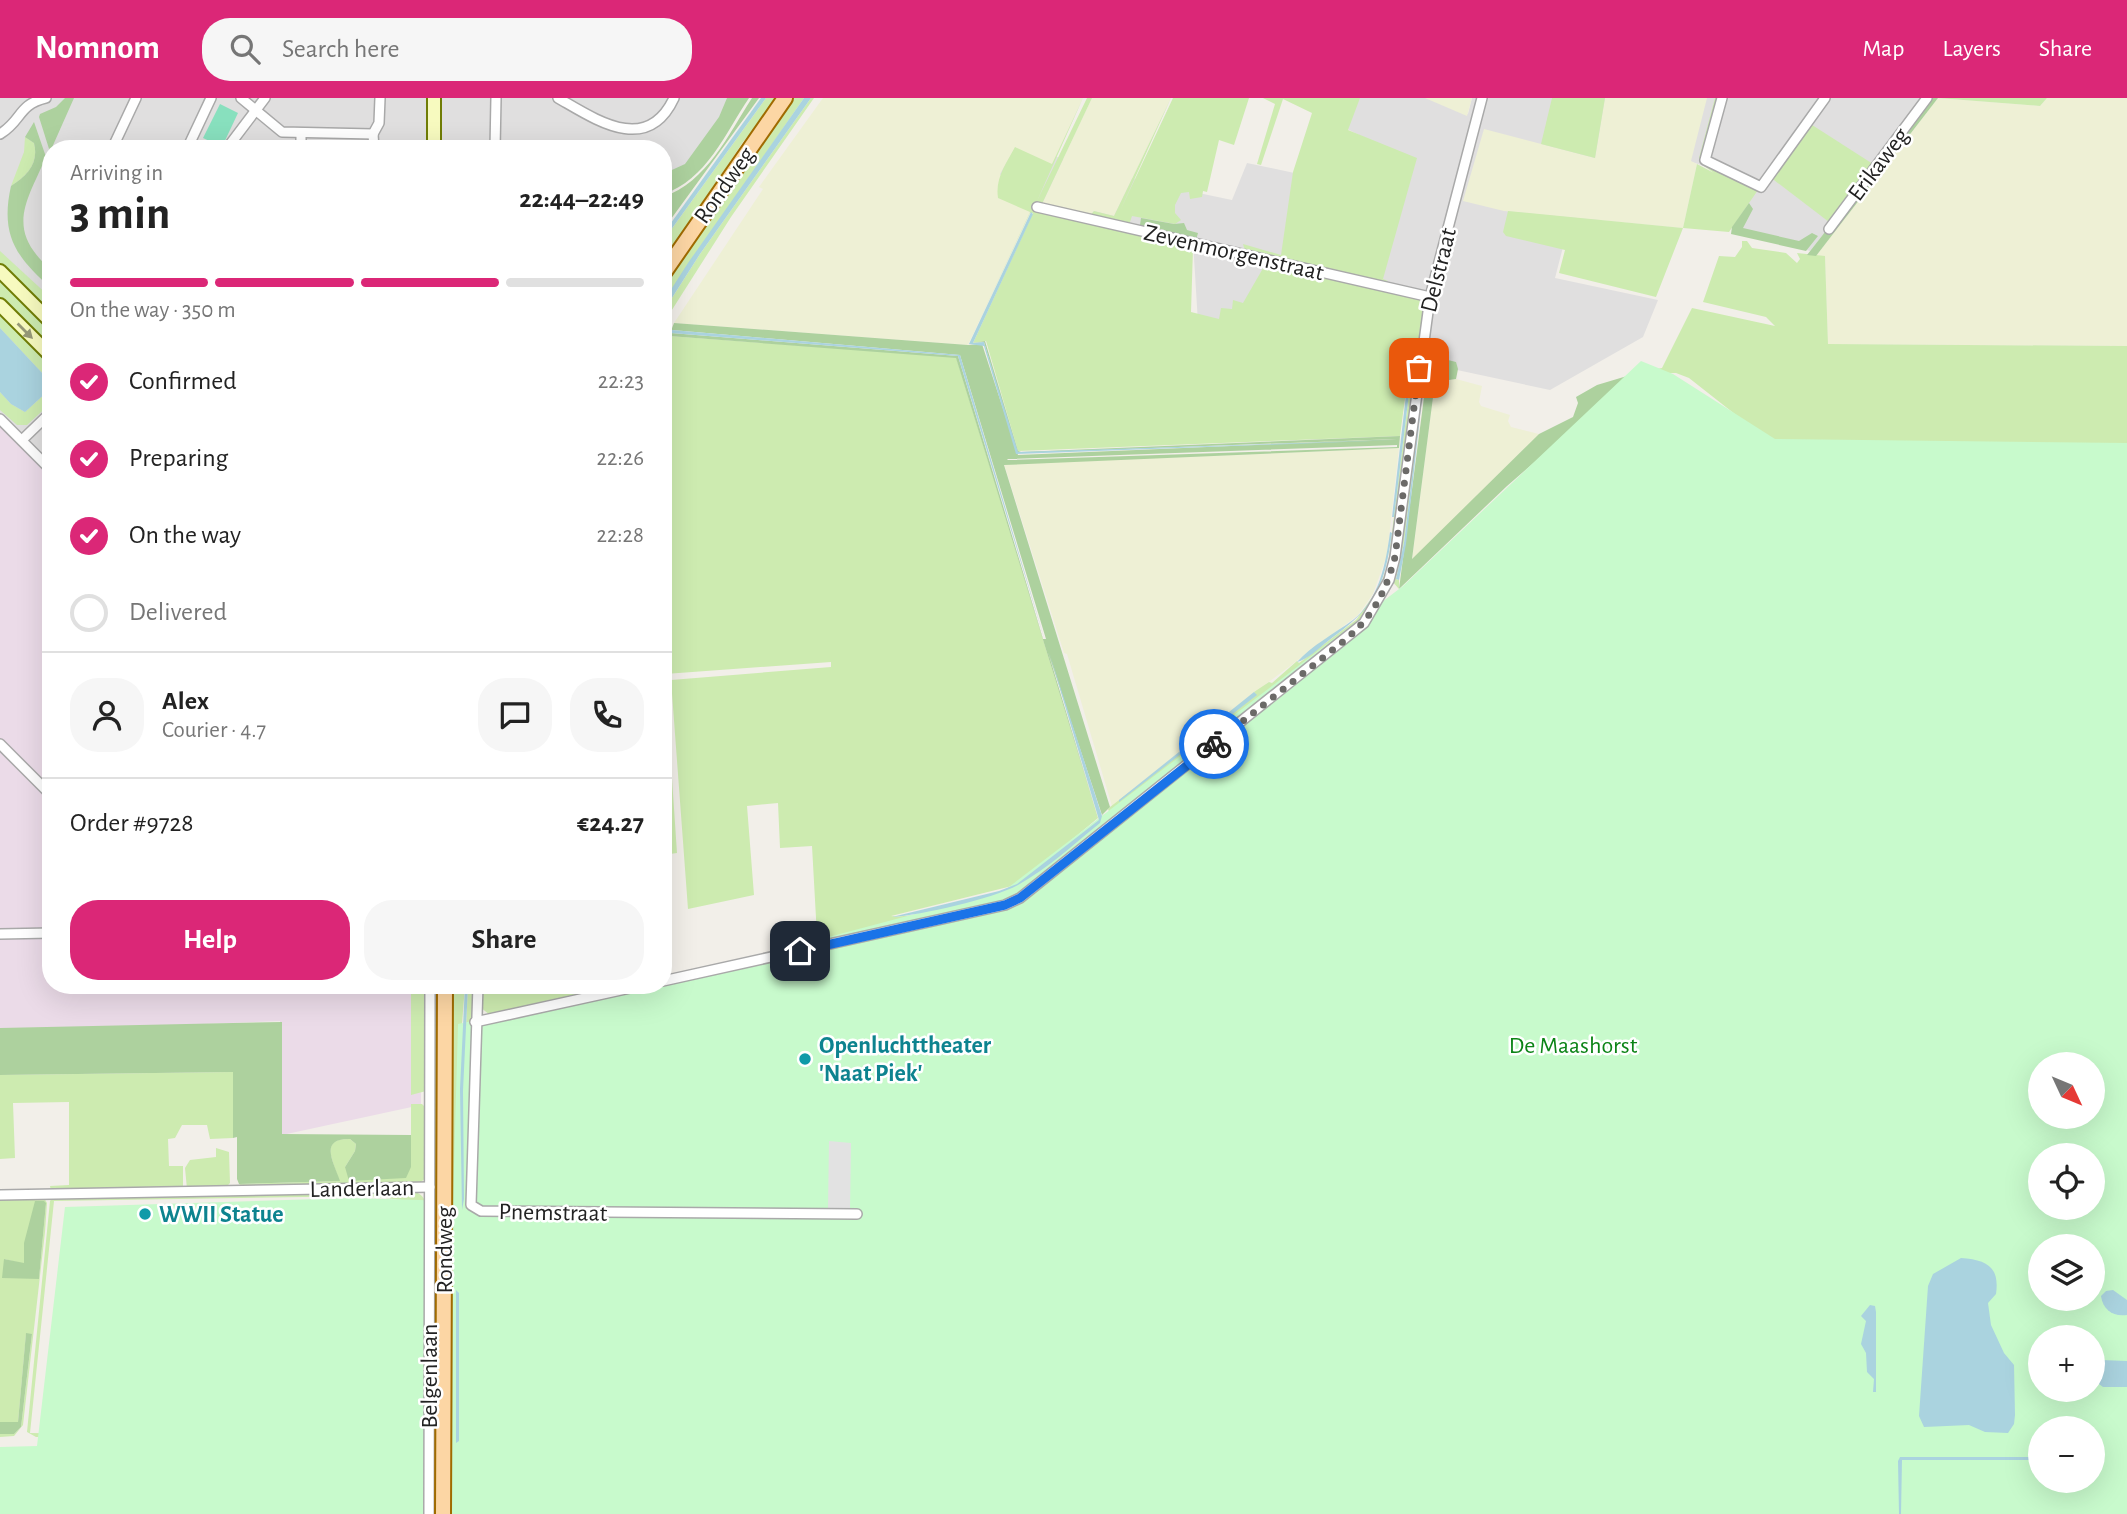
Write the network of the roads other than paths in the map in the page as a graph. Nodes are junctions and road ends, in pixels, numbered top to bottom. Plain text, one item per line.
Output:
1 (46, 98) edge
2 (136, 98) edge
3 (211, 98) edge
4 (241, 98) edge
5 (265, 98) edge
6 (380, 98) edge
7 (434, 98) edge
8 (496, 98) edge
9 (558, 98) edge
10 (674, 98) edge
11 (785, 98) edge
12 (1482, 98) edge
13 (1722, 98) edge
14 (1825, 98) edge
15 (1927, 98) edge
16 (29, 100) edge
17 (257, 110) junction
18 (301, 133) junction
19 (0, 134) edge
20 (373, 134) junction
21 (116, 140) edge
22 (191, 140) edge
23 (233, 140) edge
24 (301, 140) edge
25 (373, 140) edge
26 (433, 140) edge
27 (495, 140) edge
28 (1037, 207) dead end
29 (1829, 229) dead end
30 (672, 261) edge
31 (0, 271) edge
32 (1430, 297) junction
33 (0, 305) edge
34 (42, 313) edge
35 (42, 347) edge
36 (0, 419) edge
37 (42, 421) edge
38 (22, 440) junction
39 (42, 461) edge
40 (0, 744) edge
41 (42, 786) edge
42 (42, 933) edge
43 (0, 934) edge
44 (672, 979) edge
45 (430, 994) edge
46 (445, 994) edge
47 (477, 994) edge
48 (603, 994) edge
49 (475, 1022) junction
50 (430, 1187) junction
51 (0, 1195) edge
52 (857, 1214) dead end
53 (429, 1514) edge
54 (443, 1514) edge

1 - 16 street
2 - 21 street
3 - 22 street
4 - 17 street
5 - 17 street
6 - 20 street
7 - 26 main road
8 - 27 street
9 - 10 street
11 - 30 main road, Rondweg
12 - 32 street, Delstraat
13 - 14 street
15 - 29 street, Erikaweg
16 - 19 street
17 - 18 street
17 - 23 street
18 - 20 street
18 - 24 street
20 - 25 street
28 - 32 street, Zevenmorgenstraat
31 - 34 main road
32 - 44 street, Delstraat
33 -> 35 main road
36 - 38 street
37 - 38 street
38 - 39 street
40 - 41 street
42 - 43 street
45 - 50 street, Belgenlaan
46 - 54 main road, Rondweg
47 - 49 street, Pnemstraat
48 - 49 street
49 - 52 street, Pnemstraat
50 - 51 street, Landerlaan
50 - 53 street, Belgenlaan

